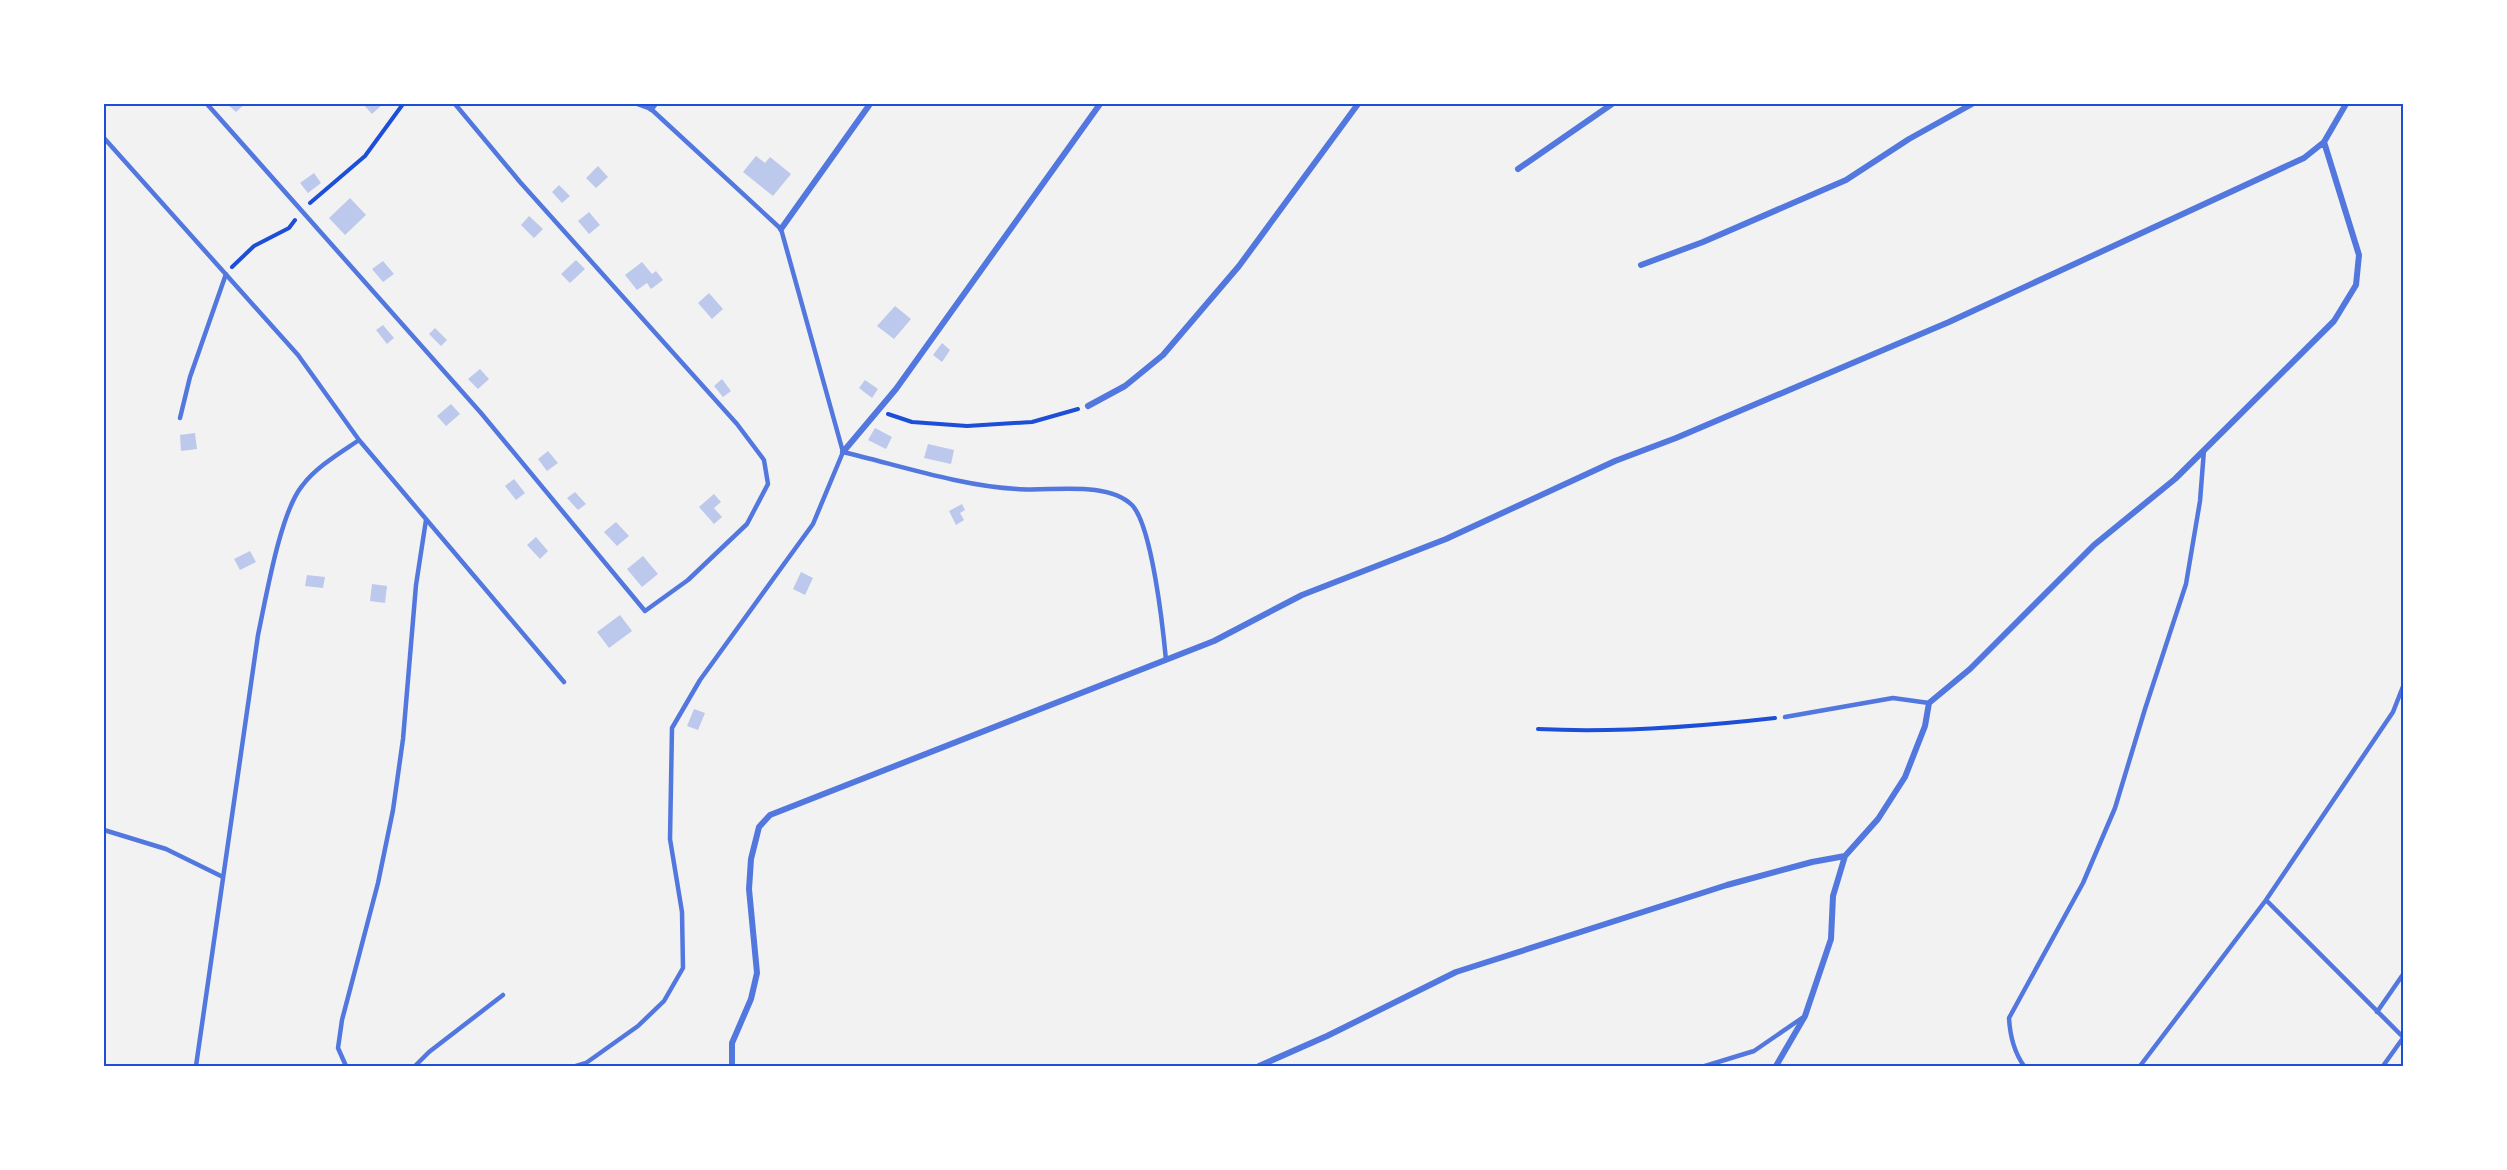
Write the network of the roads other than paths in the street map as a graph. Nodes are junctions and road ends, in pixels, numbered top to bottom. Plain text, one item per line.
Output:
1 (207, 104) edge
2 (455, 104) edge
3 (637, 104) edge
4 (870, 104) edge
5 (1100, 104) edge
6 (1358, 104) edge
7 (1612, 104) edge
8 (1972, 104) edge
9 (2346, 104) edge
10 (653, 106) edge
11 (104, 138) edge
12 (2324, 142) junction
13 (1518, 169) dead end
14 (781, 229) junction
15 (1641, 266) dead end
16 (225, 274) junction
17 (1088, 406) road end
18 (180, 418) dead end
19 (359, 440) junction
20 (2204, 450) junction
21 (843, 452) junction
22 (426, 520) junction
23 (1166, 660) junction
24 (564, 682) dead end
25 (2403, 684) edge
26 (1929, 703) junction
27 (1785, 717) road end
28 (104, 830) edge
29 (1845, 856) junction
30 (224, 877) junction
31 (2266, 900) junction
32 (2403, 973) edge
33 (503, 995) dead end
34 (2378, 1012) junction
35 (1804, 1016) junction
36 (2403, 1038) edge
37 (196, 1066) edge
38 (346, 1066) edge
39 (415, 1066) edge
40 (576, 1066) edge
41 (732, 1066) edge
42 (1259, 1066) edge
43 (1705, 1066) edge
44 (1776, 1066) edge
45 (2024, 1066) edge
46 (2140, 1066) edge
47 (2383, 1066) edge

1 - 2 lane
3 - 10 lane
4 - 14 street
5 - 21 street
6 - 17 street
7 - 13 street
8 - 15 street
9 - 12 street
10 - 14 lane
11 - 16 lane
12 - 20 street
12 - 23 street
14 - 21 lane
16 - 18 lane
16 - 19 lane
19 - 22 lane
19 - 30 lane
20 - 26 street
20 - 45 lane
21 - 23 lane
21 - 40 lane
22 - 24 lane
22 - 38 lane
23 - 41 street
25 - 31 lane
26 - 27 lane
26 - 29 street
28 - 30 lane
29 - 35 street
29 - 42 street
30 - 37 lane
31 - 34 lane
31 - 46 lane
32 - 34 lane
33 - 39 lane
34 - 36 lane
35 - 43 lane
35 - 44 street
36 - 47 lane

